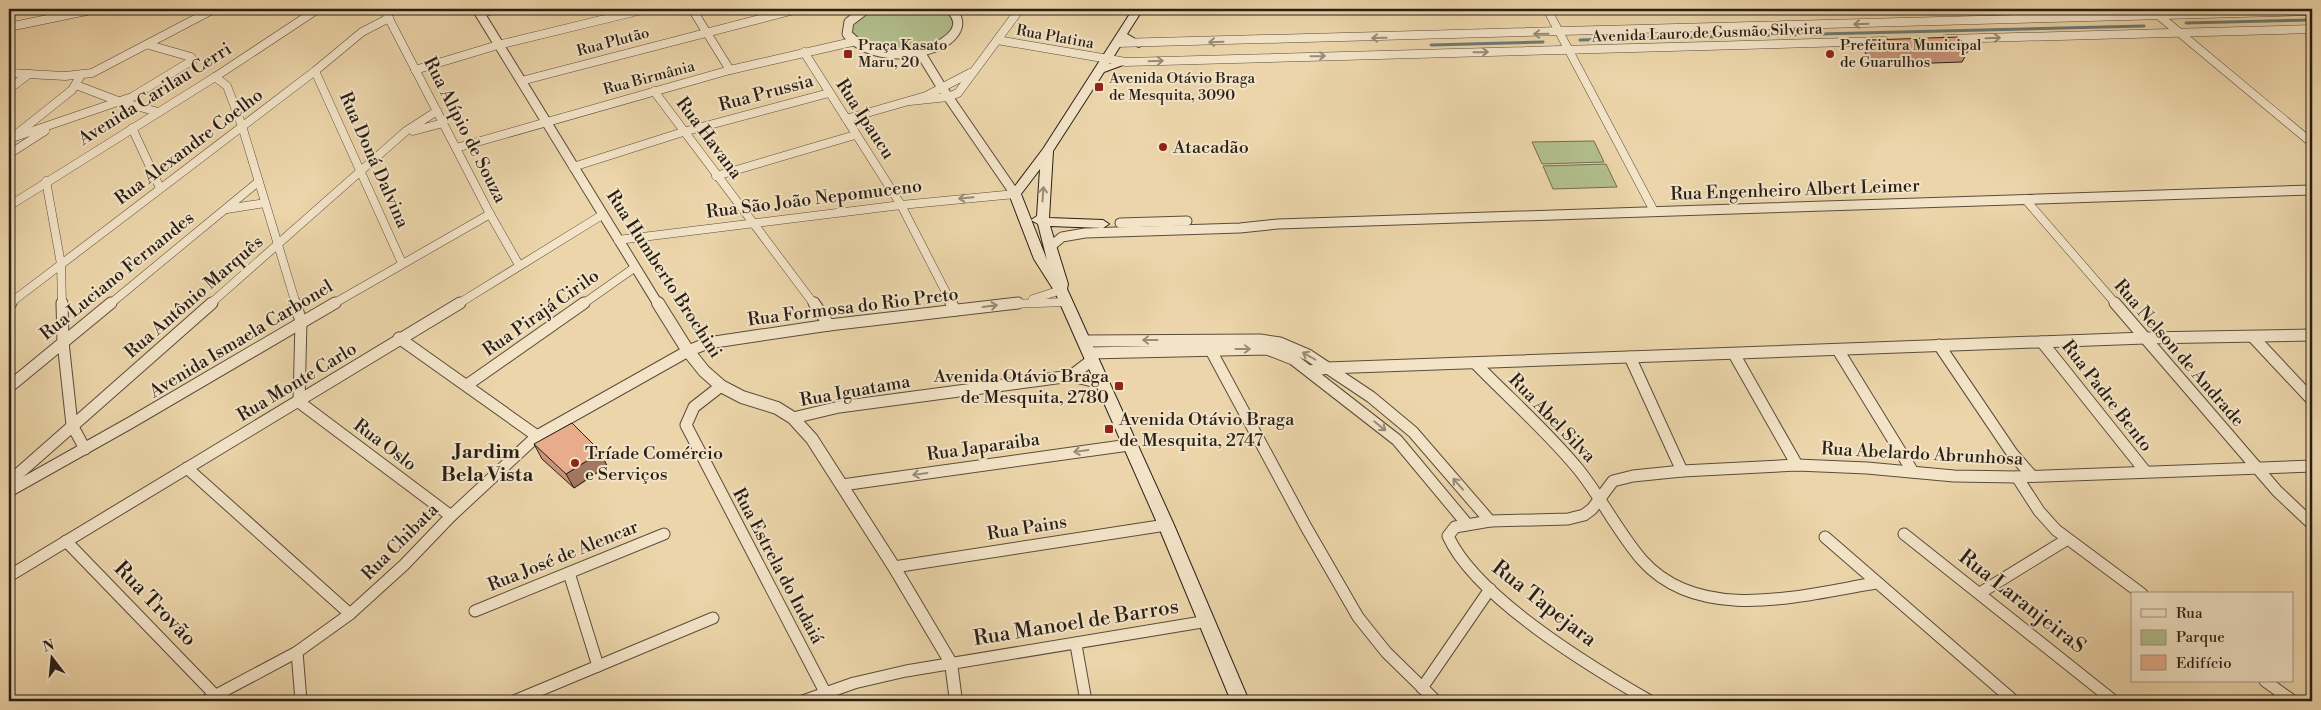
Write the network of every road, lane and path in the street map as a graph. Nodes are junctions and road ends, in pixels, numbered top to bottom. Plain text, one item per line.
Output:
1 (91, 9) edge
2 (190, 9) edge
3 (214, 9) edge
4 (384, 9) edge
5 (498, 9) edge
6 (646, 9) edge
7 (692, 9) edge
8 (798, 9) edge
9 (848, 9) edge
10 (950, 9) edge
11 (1020, 9) edge
12 (1138, 9) edge
13 (1547, 9) edge
14 (2151, 9) edge
15 (313, 10) edge
16 (864, 10) edge
17 (478, 11) edge
18 (2312, 11) edge
19 (2160, 17) junction
20 (390, 18) junction
21 (191, 21) junction
22 (9, 27) edge
23 (2312, 29) edge
24 (706, 31) junction
25 (2180, 32) junction
26 (1561, 33) junction
27 (1120, 39) junction
28 (997, 40) junction
29 (1937, 40) edge
30 (1891, 41) edge
31 (852, 42) junction
32 (1194, 43) junction
33 (1139, 44) joint
34 (149, 45) junction
35 (498, 45) junction
36 (1570, 50) junction
37 (804, 52) junction
38 (920, 52) junction
39 (1193, 59) junction
40 (1126, 62) joint
41 (1104, 64) junction
42 (415, 70) junction
43 (730, 70) junction
44 (973, 70) junction
45 (315, 71) junction
46 (9, 73) edge
47 (29, 74) junction
48 (81, 76) junction
49 (215, 77) junction
50 (521, 81) junction
51 (76, 85) junction
52 (942, 88) junction
53 (9, 89) edge
54 (654, 91) junction
55 (829, 93) junction
56 (948, 97) junction
57 (118, 101) junction
58 (910, 101) junction
59 (437, 111) junction
60 (158, 112) junction
61 (846, 119) junction
62 (545, 121) junction
63 (59, 123) junction
64 (443, 123) junction
65 (242, 126) junction
66 (132, 128) junction
67 (683, 132) junction
68 (855, 134) junction
69 (401, 136) junction
70 (10, 139) edge
71 (2312, 143) edge
72 (456, 148) junction
73 (1048, 151) junction
74 (9, 154) edge
75 (573, 167) junction
76 (362, 170) junction
77 (716, 176) junction
78 (46, 181) junction
79 (258, 182) junction
80 (160, 188) junction
81 (2312, 190) edge
82 (1014, 194) junction
83 (2025, 199) junction
84 (265, 203) junction
85 (901, 205) junction
86 (9, 206) edge
87 (224, 210) junction
88 (1654, 211) junction
89 (490, 214) junction
90 (602, 215) junction
91 (1040, 221) junction
92 (754, 223) junction
93 (1104, 224) junction
94 (1278, 224) junction
95 (618, 240) junction
96 (1048, 242) junction
97 (279, 244) junction
98 (1035, 246) junction
99 (402, 263) junction
100 (61, 264) junction
101 (519, 265) junction
102 (634, 268) junction
103 (1063, 296) junction
104 (9, 304) edge
105 (955, 310) junction
106 (301, 321) junction
107 (828, 325) junction
108 (2312, 335) edge
109 (2253, 337) junction
110 (399, 338) junction
111 (2145, 338) junction
112 (63, 342) junction
113 (2042, 342) junction
114 (1208, 345) junction
115 (1938, 345) junction
116 (1838, 350) junction
117 (688, 351) junction
118 (1088, 351) junction
119 (1734, 354) junction
120 (1630, 357) junction
121 (1476, 364) junction
122 (1327, 368) junction
123 (1310, 372) junction
124 (1072, 376) junction
125 (1102, 383) junction
126 (467, 385) junction
127 (721, 386) junction
128 (9, 387) edge
129 (2312, 400) edge
130 (298, 402) junction
131 (793, 418) junction
132 (72, 424) junction
133 (537, 436) junction
134 (1129, 445) junction
135 (85, 450) junction
136 (1797, 466) junction
137 (2312, 466) edge
138 (187, 468) junction
139 (2257, 468) junction
140 (1682, 471) junction
141 (2145, 471) junction
142 (1913, 472) junction
143 (2032, 476) junction
144 (2017, 477) junction
145 (9, 482) edge
146 (842, 485) junction
147 (9, 491) edge
148 (1601, 498) junction
149 (452, 516) junction
150 (1490, 521) junction
151 (1467, 524) junction
152 (2312, 524) edge
153 (1166, 525) junction
154 (664, 534) dead end
155 (1904, 534) dead end
156 (1825, 537) dead end
157 (2066, 540) junction
158 (66, 541) junction
159 (894, 567) junction
160 (569, 573) junction
161 (9, 576) edge
162 (1876, 583) junction
163 (1490, 588) junction
164 (2139, 592) edge
165 (1980, 593) junction
166 (475, 611) dead end
167 (350, 614) junction
168 (713, 618) dead end
169 (1208, 621) junction
170 (1076, 645) junction
171 (297, 652) junction
172 (951, 663) junction
173 (598, 666) junction
174 (2266, 682) edge
175 (1422, 688) junction
176 (824, 692) junction
177 (210, 698) edge
178 (302, 701) edge
179 (514, 701) edge
180 (803, 701) edge
181 (956, 701) edge
182 (1086, 701) edge
183 (1240, 701) edge
184 (1426, 701) edge
185 (1436, 701) edge
186 (1650, 701) edge
187 (2014, 701) edge
188 (2114, 701) edge
189 (2293, 701) edge

1 - 22 street
2 - 21 street
3 - 21 street
4 - 20 street, Rua Alípio de Souza
5 - 17 street
6 - 35 street
7 - 24 street
8 - 24 street, Rua Plutão
9 - 16 street
10 - 38 street
11 - 28 street
12 - 27 main road
13 - 26 street
14 - 19 street
15 - 49 street, Avenida Carilau Cerri
16 - 31 street
17 - 35 street, Rua Humberto Brochini
18 - 19 street, Avenida Lauro de Gusmão Silveira
19 - 25 street
19 -> 26 street, Avenida Lauro de Gusmão Silveira
20 - 42 street, Rua Alípio de Souza
20 - 45 street, Rua Alexandre Coelho
21 - 34 street
23 - 25 street
24 - 43 street
24 - 50 street, Rua Plutão
29 -> 25 street
25 - 71 street
26 -> 32 street, Avenida Lauro de Gusmão Silveira
26 - 36 street
27 - 33 main road
27 - 41 main road
28 - 41 street, Rua Platina
28 - 44 street
30 - 36 street, Avenida Lauro de Gusmão Silveira
31 - 37 street, Rua Birmânia
31 - 38 street
32 - 33 street, Avenida Lauro de Gusmão Silveira
32 - 39 street
34 - 48 street
34 - 57 street
35 - 42 street
35 - 50 street, Rua Humberto Brochini
39 -> 36 street, Avenida Lauro de Gusmão Silveira
36 - 88 street
37 - 43 street, Rua Birmânia
37 - 55 street, Rua Ipaucu
38 - 52 street
40 -> 39 street, Avenida Lauro de Gusmão Silveira
40 - 41 main road
41 - 73 main road
42 - 59 street, Rua Alípio de Souza
43 - 54 street, Rua Birmânia
44 - 52 street
44 - 56 street
45 - 65 street, Rua Alexandre Coelho
45 - 76 street, Rua Doná Dalvina
46 - 47 street
47 - 48 street
47 - 53 street
48 - 51 street
49 - 60 street, Avenida Carilau Cerri
49 - 65 street
50 - 62 street, Rua Humberto Brochini
51 - 57 street
51 - 70 street
52 - 56 street
52 - 58 street
54 - 62 street, Rua Birmânia
54 - 67 street, Rua Havana
55 - 61 street, Rua Ipaucu
55 - 67 street, Rua Prussia
56 - 58 street
56 - 82 street
57 - 60 street
57 - 63 street
58 - 61 street
59 - 64 street, Rua Alípio de Souza
59 - 69 street, Rua Antônio Marquês
60 - 66 street, Avenida Carilau Cerri
61 - 68 street, Rua Ipaucu
62 - 72 street, Rua Birmânia
62 - 75 street, Rua Humberto Brochini
63 - 70 street
63 - 74 street
64 - 69 street, Rua Antônio Marquês
64 - 72 street, Rua Alípio de Souza
65 - 79 street
65 - 80 street, Rua Alexandre Coelho
66 - 78 street, Avenida Carilau Cerri
66 - 80 street
67 - 75 street, Rua Prussia
67 - 77 street, Rua Havana
68 - 77 street
68 - 85 street, Rua Ipaucu
69 - 76 street, Rua Antônio Marquês
72 - 89 street, Rua Alípio de Souza
73 - 82 main road
91 -> 73 main road
75 - 90 street, Rua Humberto Brochini
76 - 97 street, Rua Antônio Marquês
76 - 99 street, Rua Doná Dalvina
77 - 92 street, Rua Havana
78 - 86 street, Avenida Carilau Cerri
78 - 100 street
79 - 84 street
79 - 87 street, Rua Luciano Fernandes
80 - 100 street, Rua Alexandre Coelho
81 - 83 street, Rua Engenheiro Albert Leimer
82 -> 85 street, Rua São João Nepomuceno
82 - 91 main road
82 - 98 main road
83 - 88 street, Rua Engenheiro Albert Leimer
83 - 111 street, Rua Nelson de Andrade
84 - 87 street, Rua Luciano Fernandes
84 - 97 street
85 - 92 street, Rua São João Nepomuceno
85 - 105 street, Rua Ipaucu
87 - 112 street, Rua Luciano Fernandes
88 - 94 street, Rua Engenheiro Albert Leimer
89 - 99 street, Avenida Ismaela Carbonel
89 - 101 street, Rua Alípio de Souza
90 - 95 street, Rua Humberto Brochini
90 - 101 street, Rua Monte Carlo
91 - 93 main road
91 - 96 main road
92 - 95 street, Rua São João Nepomuceno
92 - 107 street, Rua Havana
93 - 94 street, Rua Engenheiro Albert Leimer
93 - 96 street, Rua Engenheiro Albert Leimer
94 - 96 street, Rua Engenheiro Albert Leimer
95 - 102 street, Rua Humberto Brochini
96 - 98 street, Rua Engenheiro Albert Leimer
96 - 103 main road
97 - 106 street
97 - 132 street, Rua Antônio Marquês
98 - 103 main road
99 - 106 street, Avenida Ismaela Carbonel
100 - 104 street, Rua Alexandre Coelho
100 - 112 street
101 - 110 street, Rua Monte Carlo
102 - 117 street, Rua Humberto Brochini
102 - 126 street, Rua Pirajá Cirilo
105 -> 103 street, Rua Formosa do Rio Preto
103 - 118 main road
105 - 107 street, Rua Formosa do Rio Preto
106 - 130 street
106 - 135 street, Avenida Ismaela Carbonel
107 - 117 street, Rua Formosa do Rio Preto
108 - 109 street
109 - 111 street
109 - 129 street
110 - 126 street
110 - 130 street, Rua Monte Carlo
111 - 113 street
111 - 139 street, Rua Nelson de Andrade
112 - 128 street, Rua Luciano Fernandes
112 - 132 street
113 - 115 street
113 - 141 street, Rua Padre Bento
114 - 118 street
122 -> 114 street
114 -> 123 street
114 - 175 street
115 - 116 street
115 - 143 street
116 - 119 street
116 - 142 street
117 - 127 street, Rua Humberto Brochini
117 - 133 street, Rua Chibata
118 - 124 street
118 - 125 main road
119 - 120 street
119 - 136 street
120 - 121 street
120 - 140 street
121 - 122 street
121 - 148 street, Rua Abel Silva
122 - 123 street
150 -> 122 street
123 -> 151 street
124 - 125 street, Rua Iguatama
124 - 131 street, Rua Iguatama
125 - 134 main road
126 - 133 street
127 - 131 street, Rua Humberto Brochini
127 - 176 street, Rua Estrela do Indaiá
130 - 138 street, Rua Monte Carlo
130 - 149 street, Rua Oslo
131 - 146 street, Rua Humberto Brochini
132 - 135 street
132 - 145 street, Rua Antônio Marquês
133 - 149 street, Rua Chibata
134 -> 146 street, Rua Japaraiba
134 - 153 main road
135 - 147 street, Avenida Ismaela Carbonel
136 - 140 street, Rua Abelardo Abrunhosa
136 - 142 street, Rua Abelardo Abrunhosa
137 - 139 street, Rua Abelardo Abrunhosa
138 - 158 street, Rua Monte Carlo
138 - 167 street
139 - 141 street, Rua Abelardo Abrunhosa
139 - 152 street, Rua Nelson de Andrade
140 - 148 street, Rua Abelardo Abrunhosa
141 - 143 street, Rua Abelardo Abrunhosa
142 - 144 street, Rua Abelardo Abrunhosa
143 - 144 street, Rua Abelardo Abrunhosa
144 - 157 street
146 - 159 street, Rua Humberto Brochini
148 - 150 street, Rua Abelardo Abrunhosa
148 - 162 street, Rua Abel Silva
149 - 167 street, Rua Chibata
150 - 151 street, Rua Abelardo Abrunhosa
151 - 163 street, Rua Tapejara
153 - 159 street, Rua Pains
153 - 169 main road
154 - 160 street, Rua José de Alencar
155 - 165 street, Rua LaranjeiraS
156 - 162 street
157 - 164 street
157 - 165 street
158 - 161 street, Rua Monte Carlo
158 - 177 street, Rua Trovão
159 - 172 street, Rua Humberto Brochini
160 - 166 street, Rua José de Alencar
160 - 173 street
162 - 187 street
163 - 175 street
163 - 186 street, Rua Tapejara
165 - 188 street, Rua LaranjeiraS
167 - 171 street, Rua Chibata
168 - 173 street
169 - 170 street, Rua Manoel de Barros
169 - 183 main road
170 - 172 street, Rua Manoel de Barros
170 - 182 street
171 - 177 street, Rua Chibata
171 - 178 street
172 - 176 street, Rua Manoel de Barros
172 - 181 street, Rua Humberto Brochini
173 - 179 street
174 - 189 street
175 - 184 street
175 - 185 street
176 - 180 street, Rua Manoel de Barros

